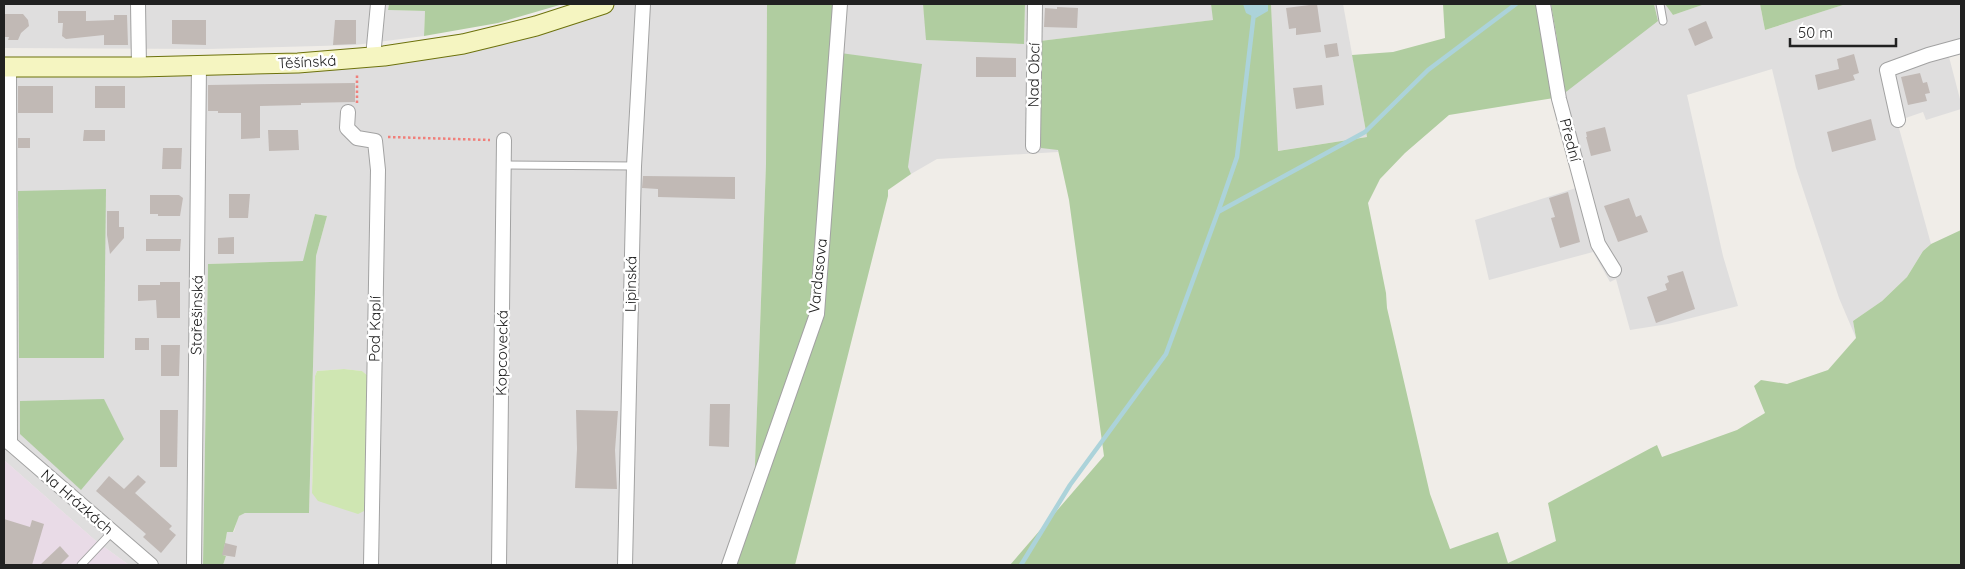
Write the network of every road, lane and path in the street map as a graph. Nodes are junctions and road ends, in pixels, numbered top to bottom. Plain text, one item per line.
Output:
1 (138, 4) edge
2 (378, 4) edge
3 (604, 4) edge
4 (643, 4) edge
5 (840, 4) edge
6 (1035, 4) edge
7 (1543, 4) edge
8 (1660, 4) edge
9 (1663, 21) dead end
10 (1961, 46) edge
11 (373, 57) junction
12 (199, 65) junction
13 (6, 67) edge
14 (139, 67) junction
15 (357, 74) dead end
16 (357, 94) dead end
17 (348, 112) dead end
18 (1898, 120) dead end
19 (504, 140) joint
20 (375, 141) junction
21 (1033, 146) dead end
22 (504, 165) junction
23 (634, 166) junction
24 (1614, 270) dead end
25 (7, 440) edge
26 (112, 532) junction
27 (81, 565) edge
28 (151, 565) edge
29 (194, 565) edge
30 (371, 565) edge
31 (498, 565) edge
32 (625, 565) edge
33 (729, 565) edge

1 - 14 street
2 - 11 street
3 - 11 main road, Těšínská
4 - 23 street, Lipinská
5 - 33 street, Vardasova
6 - 21 street, Nad Obcí
7 - 24 street, Přední
8 - 9 lane
10 - 18 street
11 - 12 main road, Těšínská
12 - 14 main road, Těšínská
12 - 29 street, Stařešinská
13 - 14 main road, Těšínská
13 - 25 street
15 - 16 path
17 - 20 street
19 - 20 path
19 - 22 street, Kopcovecká
20 - 30 street, Pod Kaplí
22 - 23 lane
22 - 31 street, Kopcovecká
23 - 32 street, Lipinská
25 - 26 street, Na Hrázkách
26 - 27 lane
26 - 28 street, Na Hrázkách

